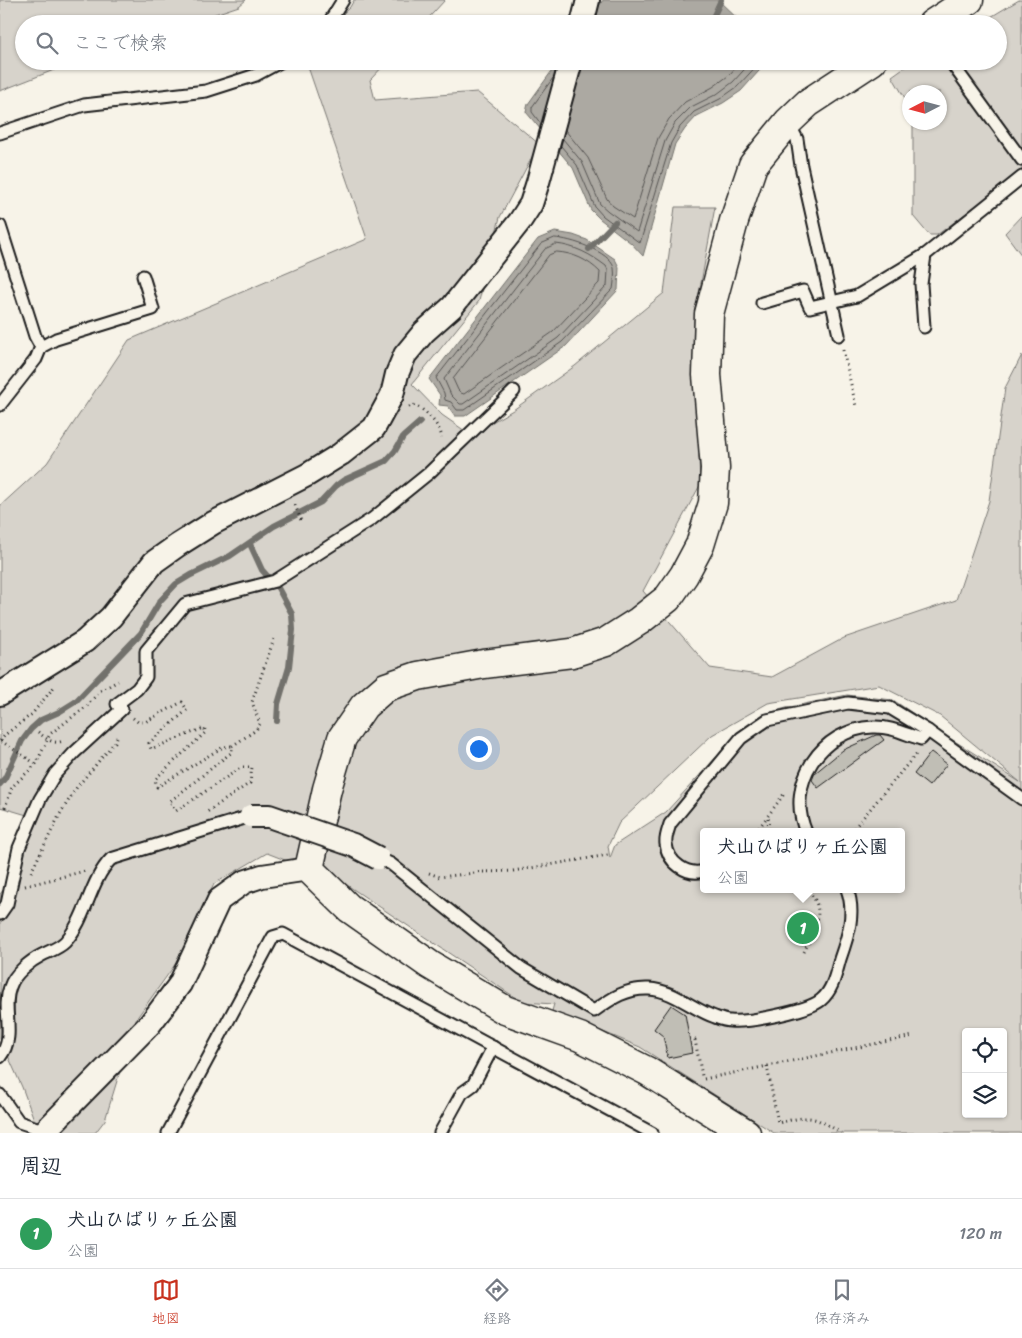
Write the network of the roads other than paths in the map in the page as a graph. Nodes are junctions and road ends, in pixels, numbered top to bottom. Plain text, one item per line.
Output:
1 (343, 0) edge
2 (588, 0) edge
3 (969, 0) edge
4 (334, 15) edge
5 (584, 15) edge
6 (946, 15) edge
7 (266, 70) edge
8 (569, 70) edge
9 (857, 70) edge
10 (957, 70) edge
11 (788, 122) junction
12 (0, 133) edge
13 (1022, 160) edge
14 (1022, 177) edge
15 (0, 226) edge
16 (925, 255) junction
17 (143, 276) dead end
18 (762, 303) dead end
19 (832, 303) junction
20 (924, 327) dead end
21 (839, 334) road end
22 (41, 347) junction
23 (514, 391) dead end
24 (0, 405) edge
25 (0, 694) edge
26 (925, 735) junction
27 (1022, 800) edge
28 (251, 816) joint
29 (804, 828) edge
30 (378, 858) joint
31 (308, 869) junction
32 (700, 871) edge
33 (849, 893) edge
34 (4, 909) edge
35 (493, 1047) junction
36 (0, 1057) edge
37 (0, 1095) edge
38 (735, 1130) edge
39 (43, 1133) edge
40 (168, 1133) edge
41 (440, 1133) edge
42 (652, 1133) edge

1 - 4 lane
2 - 5 street
3 - 6 street
7 - 12 lane
8 - 25 street
9 - 11 street
10 - 13 lane
11 - 19 lane
11 - 31 street
14 - 16 lane
15 - 22 lane
16 - 19 lane
16 - 20 lane
17 - 22 lane
18 - 19 lane
19 - 21 lane
22 - 24 lane
23 - 34 lane
26 - 27 lane
26 - 29 lane
26 - 32 lane
28 - 30 street, bridge
28 - 36 lane
30 - 33 lane
31 - 38 street
31 - 39 street
35 - 40 lane
35 - 41 lane
35 - 42 lane
37 - 39 lane

